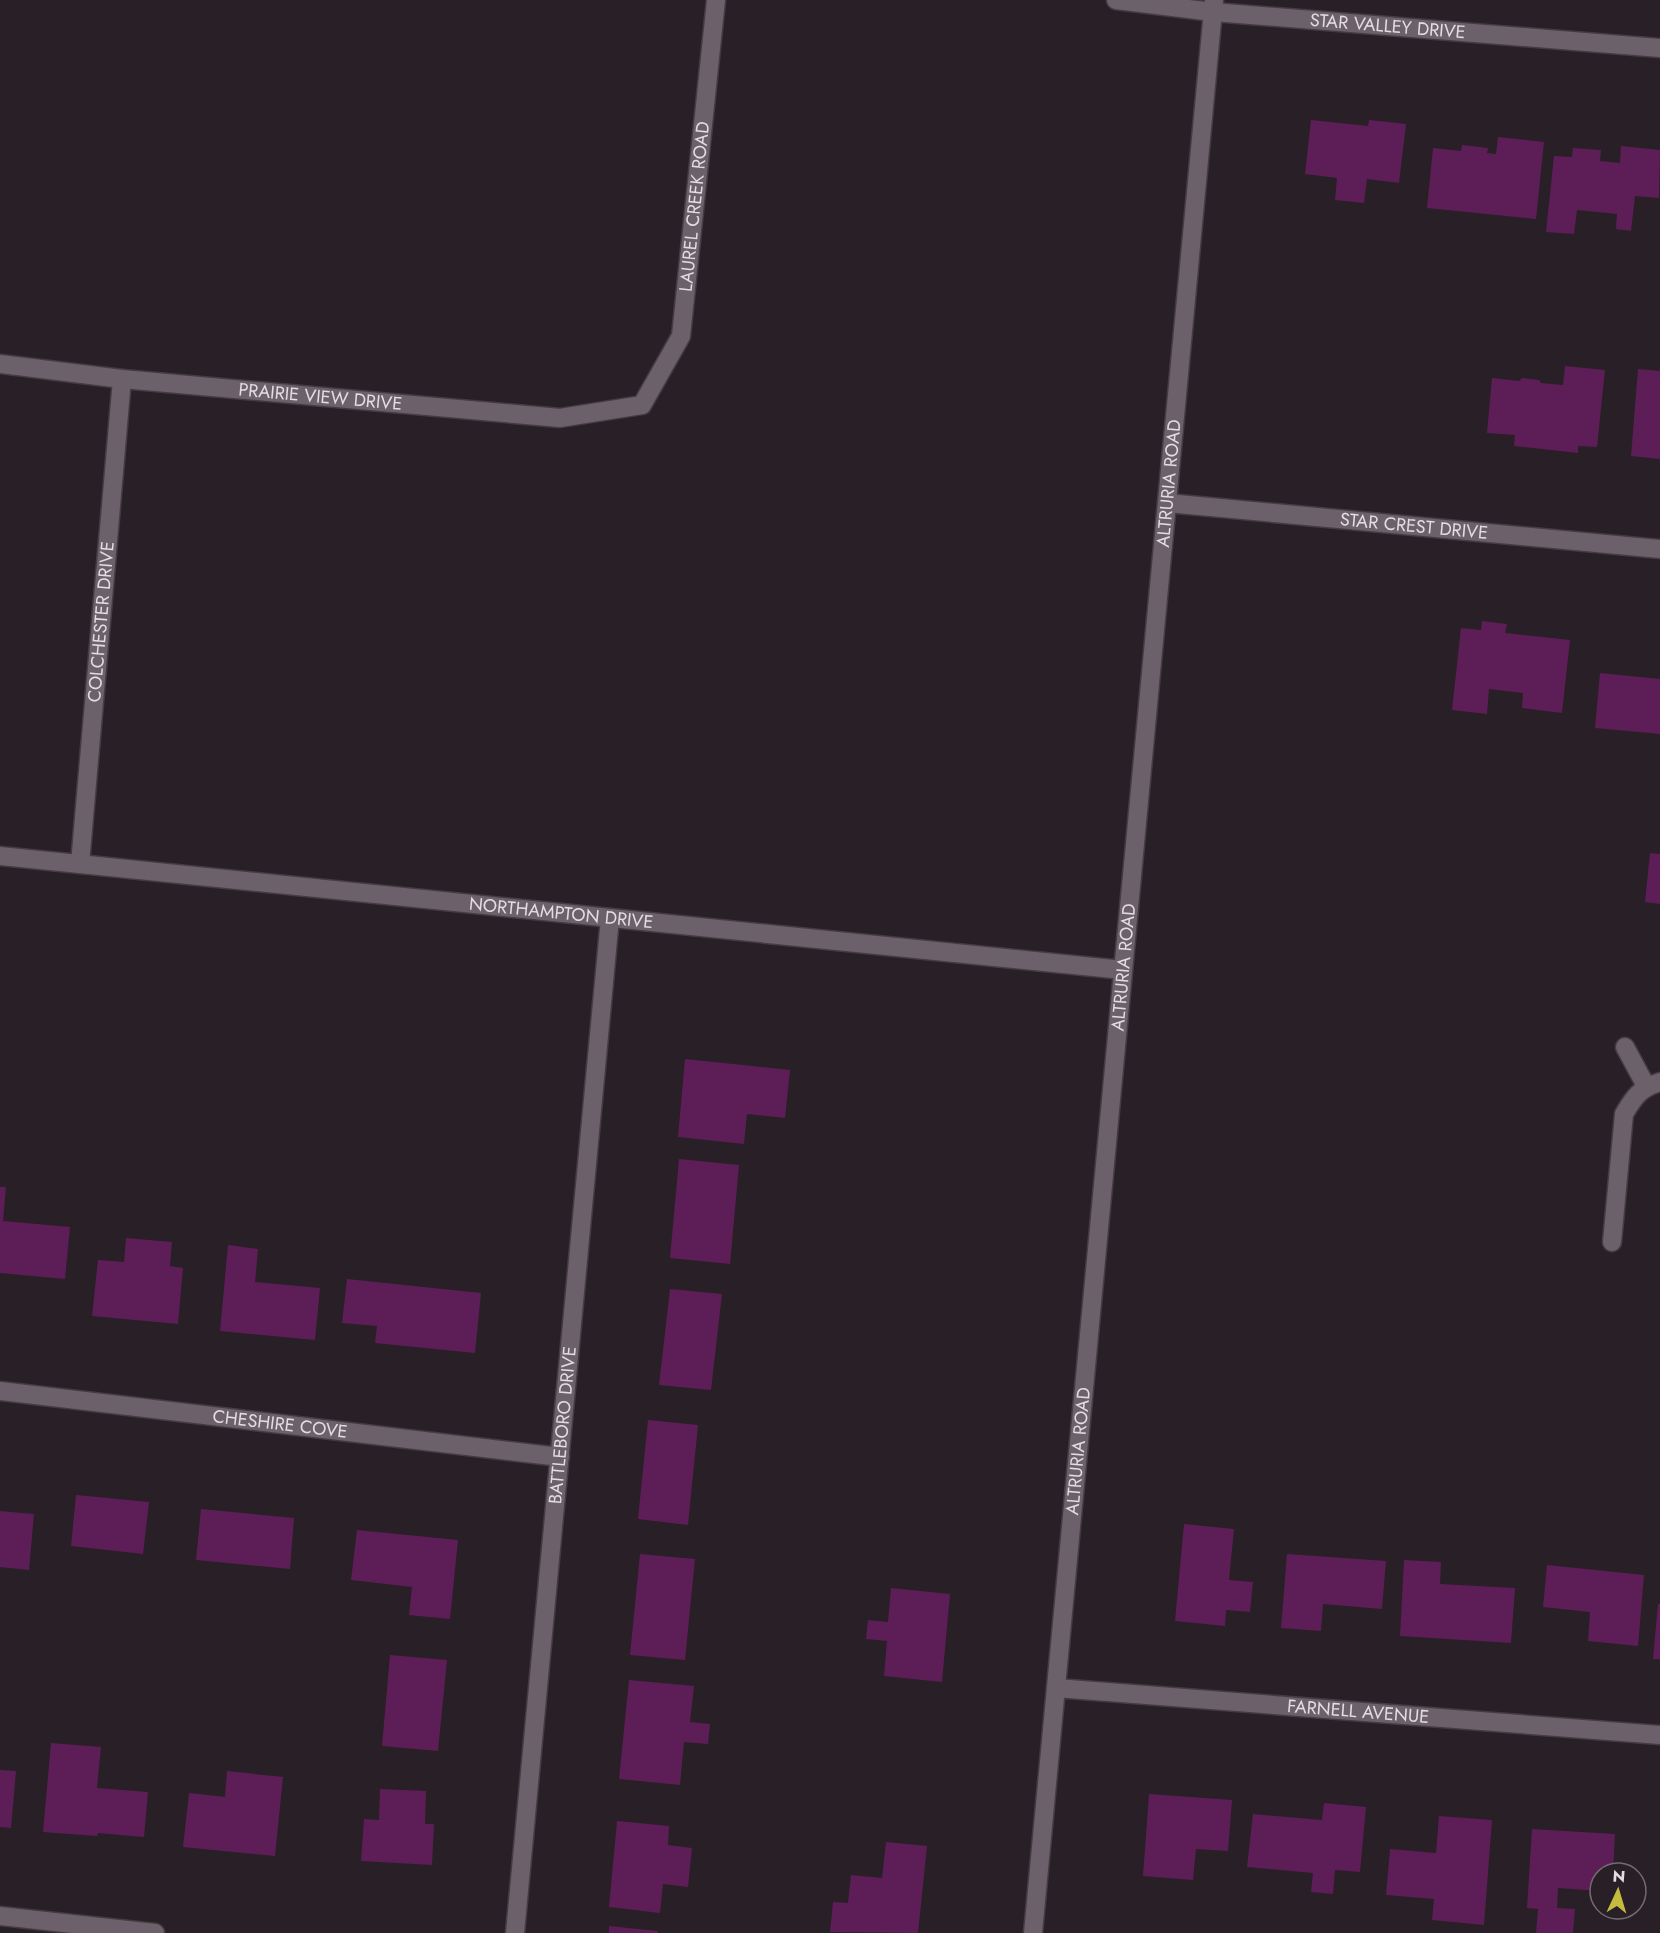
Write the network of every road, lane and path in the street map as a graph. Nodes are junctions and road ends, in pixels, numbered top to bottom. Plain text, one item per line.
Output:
1 (716, 0) edge
2 (1116, 0) edge
3 (1214, 6) edge
4 (1660, 48) edge
5 (0, 364) edge
6 (122, 379) junction
7 (642, 405) joint
8 (1167, 502) junction
9 (1660, 549) edge
10 (0, 856) edge
11 (80, 864) junction
12 (610, 918) junction
13 (1123, 970) junction
14 (1625, 1047) dead end
15 (1653, 1084) edge
16 (1612, 1242) dead end
17 (0, 1391) edge
18 (560, 1457) junction
19 (1056, 1688) junction
20 (1660, 1735) edge
21 (0, 1916) edge
22 (155, 1933) edge
23 (515, 1933) edge
24 (1033, 1933) edge

1 - 7 street, LAUREL CREEK ROAD
2 - 3 street, STAR VALLEY DRIVE
3 - 4 street, STAR VALLEY DRIVE
3 - 8 street, ALTRURIA ROAD
5 - 6 street, PRAIRIE VIEW DRIVE
6 - 7 street, PRAIRIE VIEW DRIVE
6 - 11 street, COLCHESTER DRIVE
8 - 9 street, STAR CREST DRIVE
8 - 13 street, ALTRURIA ROAD
10 - 11 street, NORTHAMPTON DRIVE
11 - 12 street, NORTHAMPTON DRIVE
12 - 13 street, NORTHAMPTON DRIVE
12 - 18 street, BATTLEBORO DRIVE
13 - 19 street, ALTRURIA ROAD
14 - 15 street
15 - 16 street
17 - 18 street, CHESHIRE COVE
18 - 23 street, BATTLEBORO DRIVE
19 - 20 street, FARNELL AVENUE
19 - 24 street, ALTRURIA ROAD
21 - 22 street

